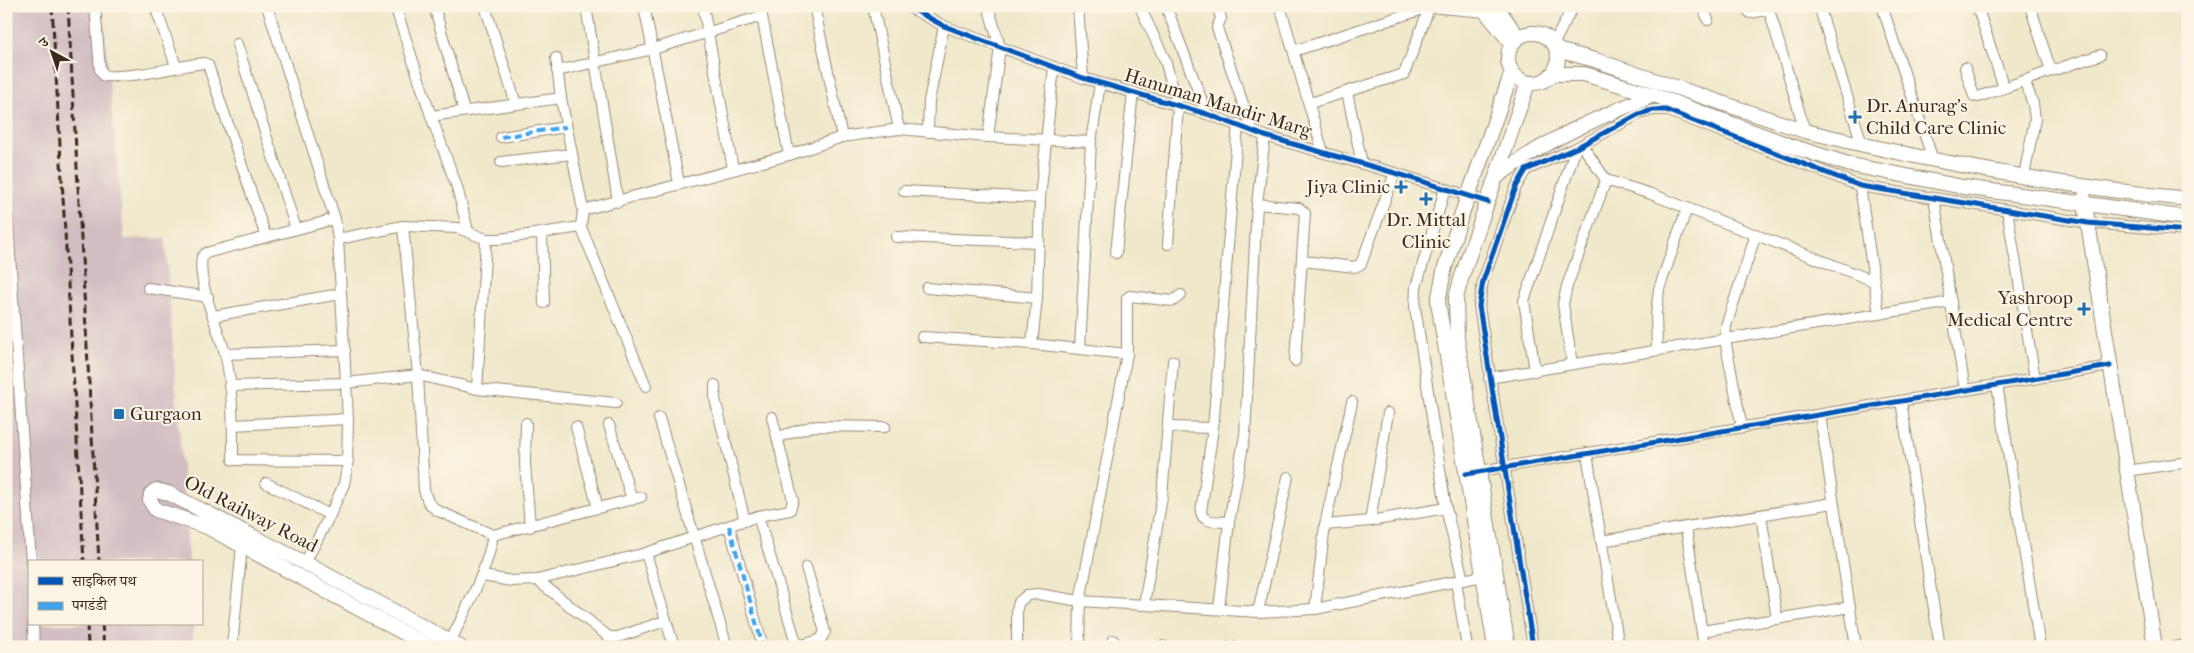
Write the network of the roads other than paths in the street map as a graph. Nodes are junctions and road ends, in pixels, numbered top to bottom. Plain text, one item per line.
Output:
1 (95, 6) edge
2 (155, 6) edge
3 (267, 6) edge
4 (395, 6) edge
5 (434, 6) edge
6 (485, 6) edge
7 (586, 6) edge
8 (644, 6) edge
9 (703, 6) edge
10 (814, 6) edge
11 (873, 6) edge
12 (907, 6) edge
13 (924, 6) edge
14 (988, 6) edge
15 (1078, 6) edge
16 (1166, 6) edge
17 (1217, 6) edge
18 (1280, 6) edge
19 (1575, 6) edge
20 (1703, 6) edge
21 (1746, 6) edge
22 (1820, 6) edge
23 (1882, 6) edge
24 (1977, 6) edge
25 (2030, 6) edge
26 (1140, 7) edge
27 (1429, 7) edge
28 (1488, 8) edge
29 (761, 11) edge
30 (928, 18) junction
31 (1708, 20) dead end
32 (944, 26) junction
33 (708, 34) junction
34 (1515, 40) junction
35 (237, 44) dead end
36 (1000, 47) junction
37 (1556, 47) junction
38 (653, 49) junction
39 (1294, 51) junction
40 (2100, 55) dead end
41 (556, 58) dead end
42 (595, 61) junction
43 (176, 66) junction
44 (1054, 67) junction
45 (1965, 68) dead end
46 (557, 70) junction
47 (2051, 71) junction
48 (1512, 72) junction
49 (1552, 74) junction
50 (1083, 78) junction
51 (2025, 82) junction
52 (1100, 83) junction
53 (1528, 83) junction
54 (2004, 88) junction
55 (1133, 92) junction
56 (1347, 92) junction
57 (1654, 95) junction
58 (561, 98) junction
59 (1310, 103) junction
60 (516, 104) junction
61 (1178, 106) junction
62 (464, 111) junction
63 (1207, 114) junction
64 (431, 116) junction
65 (1238, 124) junction
66 (566, 127) junction
67 (899, 129) junction
68 (1252, 130) junction
69 (928, 132) junction
70 (1805, 132) junction
71 (1265, 136) junction
72 (501, 137) dead end
73 (842, 137) junction
74 (988, 137) junction
75 (1046, 138) junction
76 (1091, 142) junction
77 (1862, 144) junction
78 (1579, 146) junction
79 (1323, 152) junction
80 (572, 154) junction
81 (789, 155) junction
82 (1933, 160) junction
83 (501, 162) dead end
84 (1362, 164) junction
85 (733, 169) junction
86 (1395, 173) junction
87 (1498, 176) junction
88 (2024, 176) junction
89 (1606, 180) junction
90 (680, 183) junction
91 (1860, 186) junction
92 (2082, 187) junction
93 (1445, 189) junction
94 (904, 191) dead end
95 (6, 196) edge
96 (1468, 196) junction
97 (1040, 198) junction
98 (1934, 198) junction
99 (2188, 199) edge
100 (618, 202) junction
101 (1488, 202) junction
102 (1257, 204) junction
103 (2085, 205) junction
104 (1687, 208) junction
105 (583, 210) junction
106 (2007, 210) junction
107 (2188, 218) edge
108 (335, 219) junction
109 (2088, 223) junction
110 (403, 226) junction
111 (581, 227) junction
112 (296, 229) junction
113 (468, 231) junction
114 (2188, 231) edge
115 (542, 234) junction
116 (1756, 234) junction
117 (266, 237) junction
118 (896, 237) dead end
119 (486, 239) junction
120 (338, 240) junction
121 (1039, 242) junction
122 (1168, 244) dead end
123 (1116, 253) dead end
124 (1303, 260) junction
125 (1874, 281) junction
126 (148, 288) dead end
127 (927, 288) dead end
128 (340, 294) junction
129 (1181, 296) dead end
130 (208, 297) junction
131 (1036, 298) junction
132 (544, 302) dead end
133 (1951, 302) junction
134 (1880, 314) junction
135 (213, 316) junction
136 (922, 337) dead end
137 (1725, 339) junction
138 (1032, 344) junction
139 (1080, 349) junction
140 (345, 350) junction
141 (1658, 350) junction
142 (225, 354) junction
143 (1127, 354) junction
144 (1173, 361) dead end
145 (1295, 361) dead end
146 (1572, 364) junction
147 (2110, 366) junction
148 (1535, 370) junction
149 (418, 375) junction
150 (1489, 378) junction
151 (2035, 379) junction
152 (346, 383) junction
153 (715, 385) dead end
154 (1997, 385) junction
155 (229, 386) junction
156 (646, 386) dead end
157 (477, 389) junction
158 (1965, 390) junction
159 (1901, 401) junction
160 (1352, 402) dead end
161 (616, 403) dead end
162 (1388, 413) dead end
163 (1820, 415) junction
164 (772, 417) dead end
165 (659, 418) dead end
166 (348, 419) junction
167 (526, 423) dead end
168 (232, 425) junction
169 (609, 425) dead end
170 (576, 426) dead end
171 (885, 427) dead end
172 (1169, 427) junction
173 (1213, 428) junction
174 (1742, 428) junction
175 (778, 437) junction
176 (1587, 454) junction
177 (348, 461) junction
178 (2188, 462) edge
179 (1504, 468) junction
180 (2126, 471) junction
181 (1473, 473) junction
182 (1288, 478) dead end
183 (266, 483) dead end
184 (1833, 503) junction
185 (598, 508) junction
186 (1446, 508) junction
187 (330, 515) junction
188 (1761, 515) junction
189 (758, 516) junction
190 (745, 521) junction
191 (1370, 521) junction
192 (1229, 522) junction
193 (1325, 525) junction
194 (729, 526) junction
195 (530, 527) junction
196 (1686, 527) junction
197 (493, 535) junction
198 (695, 537) junction
199 (1602, 541) junction
200 (242, 546) junction
201 (646, 553) junction
202 (31, 560) edge
203 (305, 562) junction
204 (806, 567) dead end
205 (1490, 575) junction
206 (483, 576) junction
207 (537, 580) junction
208 (1460, 581) junction
209 (1080, 601) junction
210 (1144, 604) junction
211 (1850, 607) junction
212 (1219, 609) junction
213 (1314, 609) junction
214 (1258, 612) junction
215 (1777, 619) junction
216 (665, 622) junction
217 (33, 626) edge
218 (1702, 631) junction
219 (414, 643) edge
220 (453, 645) edge
221 (2188, 645) edge
222 (795, 646) edge
223 (34, 647) edge
224 (232, 647) edge
225 (430, 647) edge
226 (674, 647) edge
227 (727, 647) edge
228 (763, 647) edge
229 (1017, 647) edge
230 (1079, 647) edge
231 (1467, 647) edge
232 (1495, 647) edge
233 (1508, 647) edge
234 (1534, 647) edge
235 (1619, 647) edge
236 (1704, 647) edge
237 (1856, 647) edge
238 (1940, 647) edge
239 (2040, 647) edge
240 (2154, 647) edge
241 (2174, 647) edge

1 - 43 street
2 - 43 street
3 - 108 street
4 - 64 street
5 - 62 street
6 - 60 street
7 - 42 street
8 - 38 street
9 - 33 street
10 - 73 street
11 - 67 street
12 - 30 street, Hanuman Mandir Marg
13 - 30 street
14 - 36 street
15 - 50 street
16 - 63 street
17 - 68 street
18 - 39 street
19 - 37 street
20 - 31 street
21 - 70 street
22 - 77 street
23 - 82 street
24 - 54 street
25 - 47 street
26 - 61 street
27 - 28 street
27 - 39 street
27 - 56 street
28 - 34 main road
29 - 33 street
29 - 81 street
30 - 32 street, Hanuman Mandir Marg
32 - 36 street, Hanuman Mandir Marg
32 - 69 street
33 - 38 street
33 - 85 street
34 - 37 main road
34 - 48 main road
35 - 112 street
36 - 44 street, Hanuman Mandir Marg
36 - 74 street
37 - 49 main road
37 - 70 main road
38 - 42 street
38 - 90 street
39 - 59 street
40 - 47 street
41 - 46 street
42 - 46 street
42 - 100 street
43 - 117 street
44 - 50 street, Hanuman Mandir Marg
44 - 75 street
45 - 54 street
46 - 58 street
47 - 51 street
48 - 53 main road
48 - 96 main road
49 - 53 main road
49 - 57 main road
50 - 52 street, Hanuman Mandir Marg
51 - 54 street
51 - 88 street
52 - 55 street, Hanuman Mandir Marg
52 - 76 street
53 - 87 main road
55 - 61 street, Hanuman Mandir Marg
55 - 123 street
56 - 59 street
56 - 84 street
57 - 87 main road
57 - 103 main road
58 - 60 street
58 - 66 street
59 - 79 street
60 - 62 street
61 - 63 street, Hanuman Mandir Marg
61 - 122 street
62 - 64 street
63 - 65 street, Hanuman Mandir Marg
64 - 113 street
65 - 68 street, Hanuman Mandir Marg
65 - 173 street
66 - 72 street
66 - 80 street
67 - 69 street
67 - 73 street
68 - 71 street, Hanuman Mandir Marg
69 - 74 street
70 - 77 main road
71 - 79 street, Hanuman Mandir Marg
71 - 102 street
73 - 81 street
74 - 75 street
75 - 76 street
75 - 97 street
76 - 139 street
77 - 82 main road
78 - 89 street
78 - 91 street
78 - 148 street
78 - 150 street
79 - 84 street, Hanuman Mandir Marg
80 - 83 street
80 - 105 street
81 - 85 street
82 - 88 main road
84 - 86 street, Hanuman Mandir Marg
85 - 90 street
86 - 93 street, Hanuman Mandir Marg
86 - 124 street
87 - 101 main road
88 - 92 main road
89 - 104 street
89 - 146 street
90 - 100 street
91 - 98 street
91 - 125 street
92 - 99 main road
92 - 103 main road
93 - 96 street, Hanuman Mandir Marg
93 - 186 street
94 - 97 street
95 - 202 street
96 - 101 street, Hanuman Mandir Marg
96 - 181 main road
97 - 121 street
98 - 106 street
98 - 133 street
100 - 105 street
101 - 181 main road
102 - 124 street
102 - 192 street
103 - 107 main road
103 - 109 main road
104 - 116 street
104 - 141 street
105 - 111 street
106 - 109 street
106 - 151 street
108 - 112 street
108 - 120 street
109 - 114 street
109 - 147 main road
110 - 113 street
110 - 120 street
110 - 149 street
111 - 115 street
111 - 156 street
112 - 117 street
113 - 119 street
115 - 119 street
115 - 132 street
116 - 125 street
116 - 137 street
117 - 130 street
118 - 121 street
119 - 157 street
120 - 128 street
121 - 131 street
124 - 145 street
125 - 134 street
126 - 130 street
127 - 131 street
128 - 135 street
128 - 140 street
129 - 143 street
130 - 135 street
131 - 138 street
133 - 134 street
133 - 158 street
134 - 137 street
135 - 142 street
136 - 138 street
137 - 141 street
137 - 174 street
138 - 139 street
139 - 143 street
140 - 142 street
140 - 152 street
141 - 146 street
142 - 155 street
143 - 209 street
144 - 172 street
146 - 148 street
147 - 151 street
147 - 180 main road
148 - 150 street
149 - 152 street
149 - 157 street
149 - 197 street
150 - 179 street
151 - 154 street
152 - 155 street
152 - 166 street
153 - 190 street
154 - 158 street
154 - 239 street
155 - 168 street
157 - 161 street
158 - 159 street
159 - 163 street
159 - 238 street
160 - 193 street
162 - 191 street
163 - 174 street
163 - 184 street
164 - 175 street
165 - 198 street
166 - 168 street
166 - 177 street
167 - 195 street
168 - 177 street
169 - 185 street
170 - 185 street
171 - 175 street
172 - 173 street
172 - 210 street
173 - 192 street
174 - 176 street
175 - 189 street
176 - 179 street
176 - 199 street
177 - 187 street
178 - 180 street
179 - 181 street
179 - 234 street
180 - 240 main road
181 - 205 main road
182 - 214 street
183 - 187 street
184 - 188 street
184 - 211 street
185 - 195 street
186 - 191 street
186 - 208 street
187 - 203 street
188 - 196 street
188 - 215 street
189 - 190 street
189 - 222 street
190 - 194 street
191 - 193 street
192 - 212 street
193 - 213 street
194 - 198 street
194 - 228 street
195 - 197 street
196 - 199 street
196 - 218 street
197 - 206 street
198 - 201 street
198 - 227 street
199 - 235 street
200 - 203 main road, Old Railway Road
200 - 219 main road, Old Railway Road
200 - 224 street
201 - 207 street
201 - 216 street
203 - 220 main road, Old Railway Road
204 - 222 street
205 - 208 street
205 - 232 main road
205 - 233 main road
206 - 207 street
206 - 220 street
207 - 216 street
208 - 213 street
208 - 231 street
209 - 210 street
209 - 229 street
209 - 230 street
210 - 212 street
211 - 215 street
211 - 237 street
212 - 214 street
213 - 214 street
215 - 218 street
216 - 226 street
217 - 223 street
218 - 236 street
219 - 225 main road, Old Railway Road
221 - 241 street

